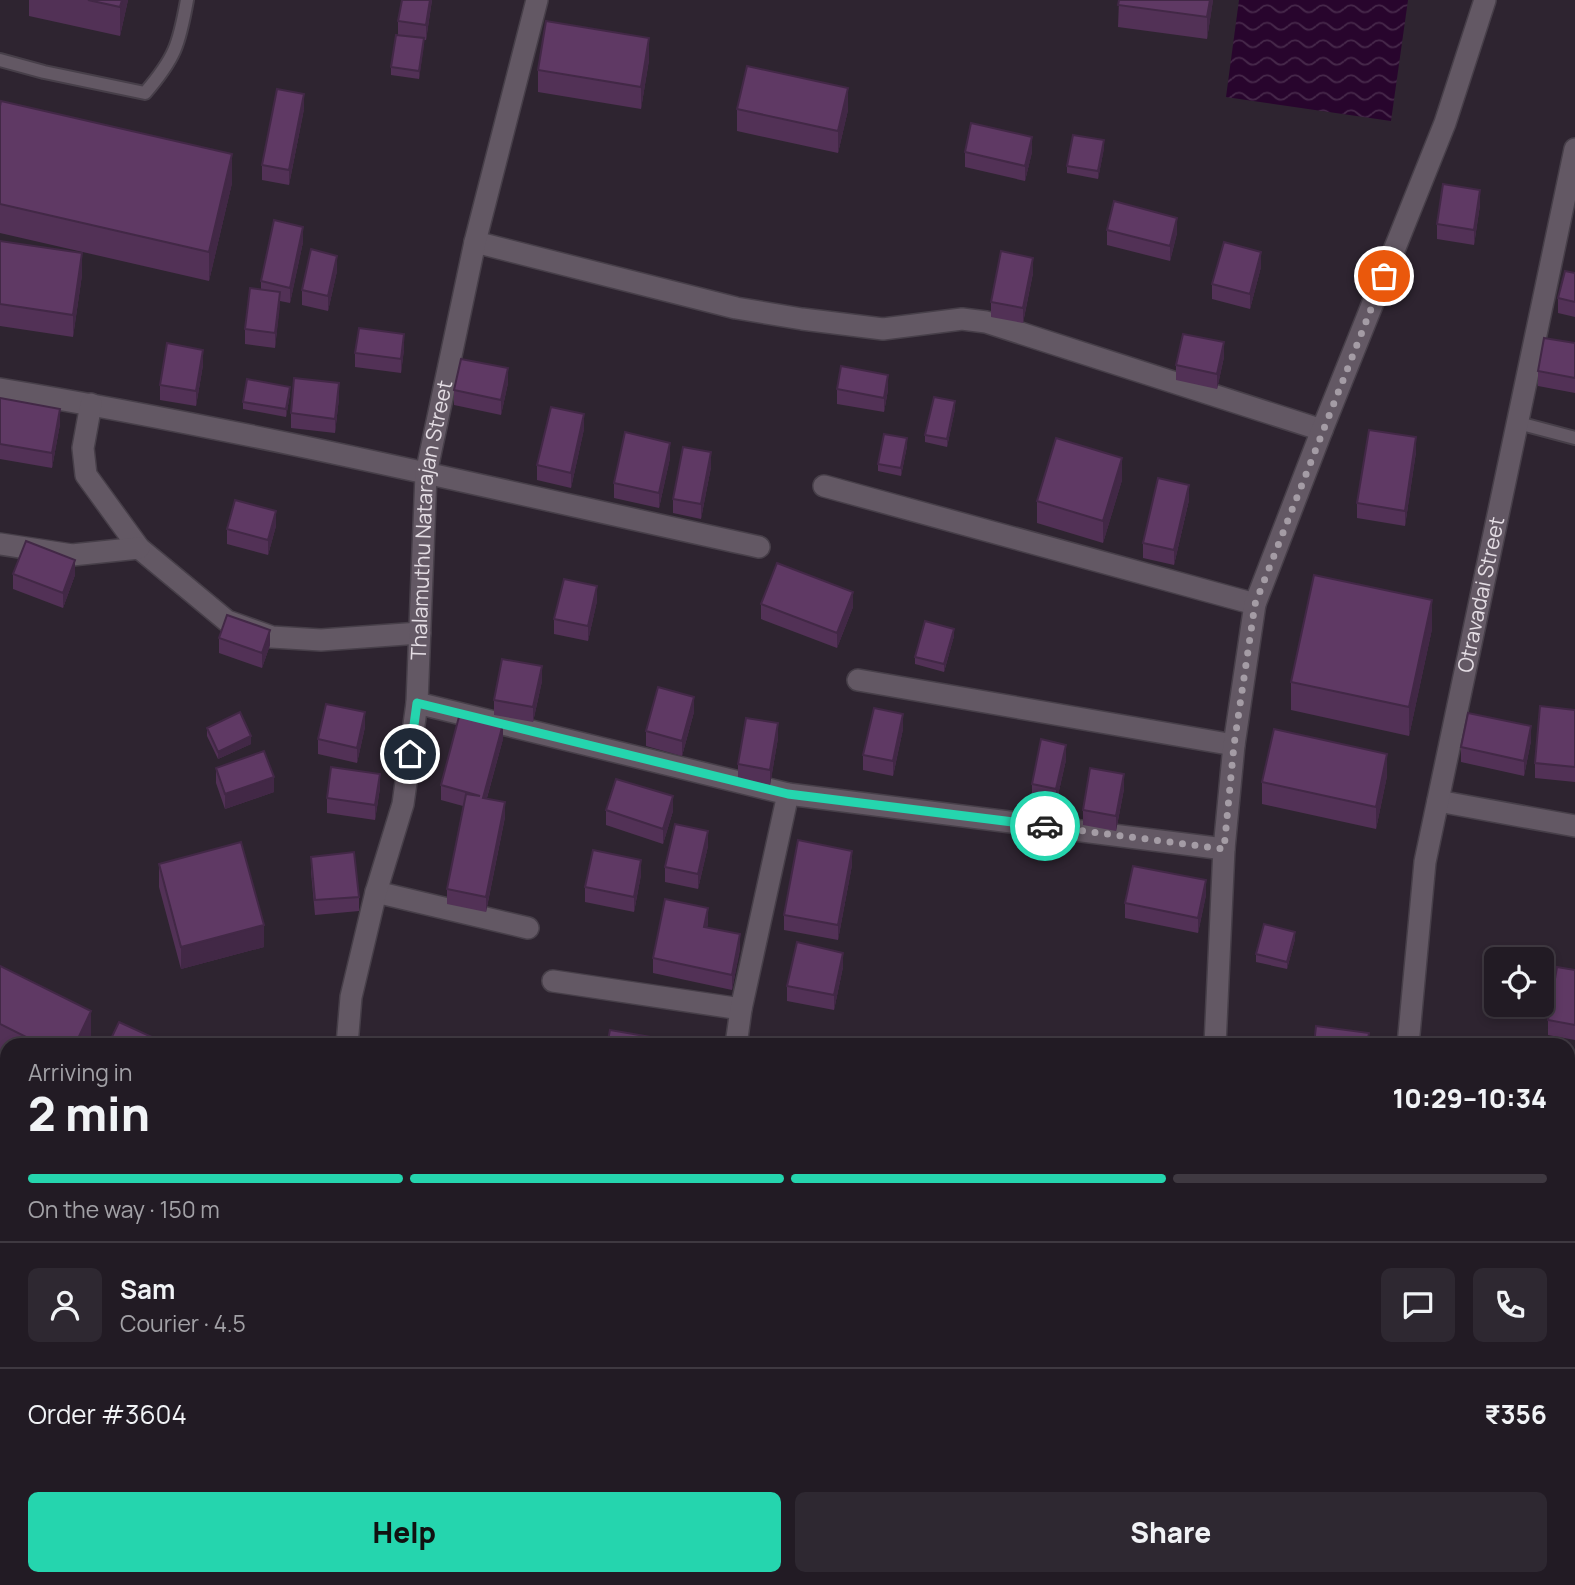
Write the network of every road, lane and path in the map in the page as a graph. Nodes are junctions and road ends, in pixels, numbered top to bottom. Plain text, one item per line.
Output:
1 (187, 0) edge
2 (537, 0) edge
3 (1485, 0) edge
4 (0, 60) edge
5 (1575, 149) edge
6 (475, 242) junction
7 (0, 389) edge
8 (91, 404) junction
9 (1518, 423) junction
10 (1322, 430) junction
11 (1575, 438) edge
12 (426, 474) junction
13 (824, 486) dead end
14 (0, 544) edge
15 (758, 547) dead end
16 (139, 548) junction
17 (1255, 604) junction
18 (420, 633) junction
19 (858, 680) dead end
20 (417, 703) junction
21 (1234, 745) junction
22 (788, 794) junction
23 (1438, 801) junction
24 (1575, 826) edge
25 (1224, 849) junction
26 (376, 892) junction
27 (528, 928) dead end
28 (553, 981) dead end
29 (741, 1009) junction
30 (348, 1038) edge
31 (737, 1038) edge
32 (1215, 1038) edge
33 (1409, 1038) edge

1 - 4 lane
2 - 6 street, Thalamuthu Natarajan Street
3 - 10 street
5 - 9 street, Otravadai Street
6 - 10 street
6 - 12 street, Thalamuthu Natarajan Street
7 - 8 street
8 - 12 street
8 - 16 street
9 - 11 lane
9 - 23 street, Otravadai Street
10 - 17 street
12 - 15 street
12 - 18 street, Thalamuthu Natarajan Street
13 - 17 street
14 - 16 street
16 - 18 street
17 - 21 street
18 - 20 street, Thalamuthu Natarajan Street
19 - 21 street
20 - 22 street
20 - 26 street, Thalamuthu Natarajan Street
21 - 25 street
22 - 25 street
22 - 29 street
23 - 24 street
23 - 33 street, Otravadai Street
25 - 32 street
26 - 27 street
26 - 30 street, Thalamuthu Natarajan Street
28 - 29 street
29 - 31 street

